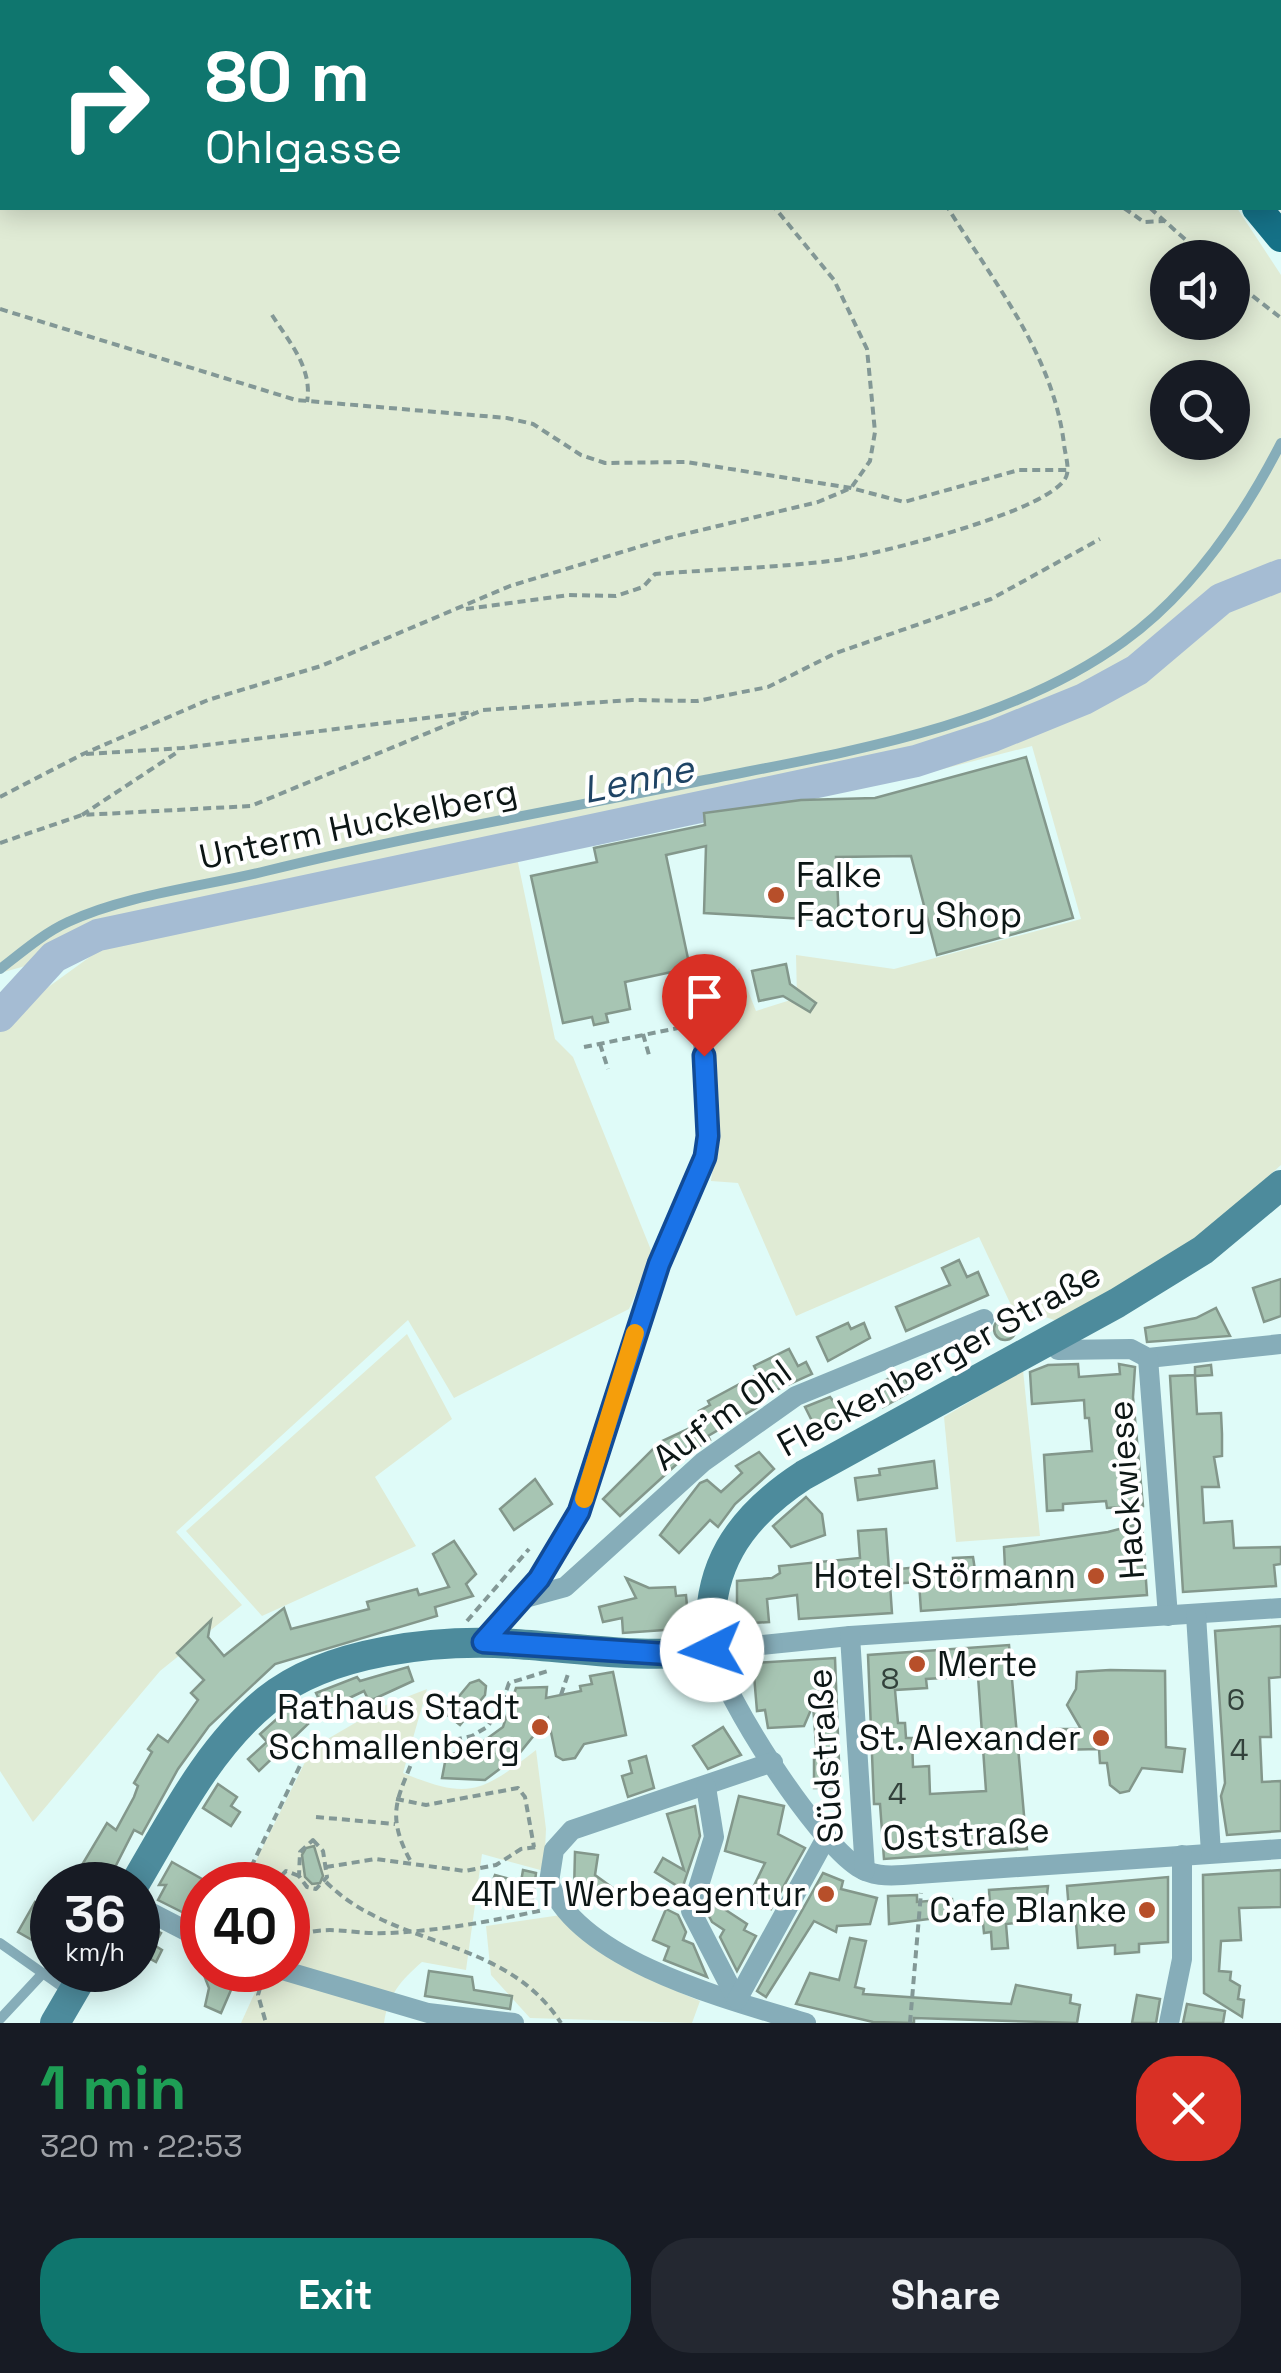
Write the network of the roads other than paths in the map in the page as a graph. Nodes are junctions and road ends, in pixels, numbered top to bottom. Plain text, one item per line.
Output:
1 (1260, 210) edge
2 (1281, 236) edge
3 (1281, 443) edge
4 (0, 968) edge
5 (701, 1016) road end
6 (1281, 1185) edge
7 (984, 1319) dead end
8 (1051, 1339) junction
9 (1281, 1344) edge
10 (1148, 1358) junction
11 (520, 1599) junction
12 (1281, 1608) edge
13 (1196, 1615) junction
14 (1168, 1616) junction
15 (850, 1636) junction
16 (472, 1642) junction
17 (712, 1650) junction
18 (774, 1762) junction
19 (706, 1787) junction
20 (827, 1836) junction
21 (1281, 1849) edge
22 (1212, 1853) junction
23 (1182, 1855) junction
24 (148, 1862) edge
25 (865, 1871) junction
26 (0, 1943) edge
27 (30, 1964) edge
28 (310, 1978) edge
29 (30, 1987) edge
30 (73, 1992) edge
31 (736, 2000) junction
32 (0, 2019) edge
33 (55, 2023) edge
34 (514, 2023) edge
35 (806, 2023) edge
36 (1169, 2023) edge

1 - 2 main road
3 - 4 lane, Unterm Huckelberg
5 - 11 street
6 - 8 street, Fleckenberger Straße
7 - 11 street, Auf'm Ohl
8 - 10 street
8 - 17 street, Fleckenberger Straße
9 - 10 street
10 - 14 street, Hackwiese
11 - 16 street
12 - 13 street
13 - 14 street
13 - 22 street
14 - 15 street
15 - 17 street
15 - 25 street, Südstraße
16 - 17 street
16 - 24 street
17 - 18 street, Oststraße
18 - 19 street
18 - 20 street, Oststraße
19 - 31 street
19 - 31 street
20 - 25 street, Oststraße
20 - 31 street
21 - 22 street, Oststraße
22 - 23 street, Oststraße
23 - 25 street, Oststraße
23 - 36 street
26 - 27 lane
28 - 34 street
29 - 32 lane
30 - 33 street
31 - 35 street

